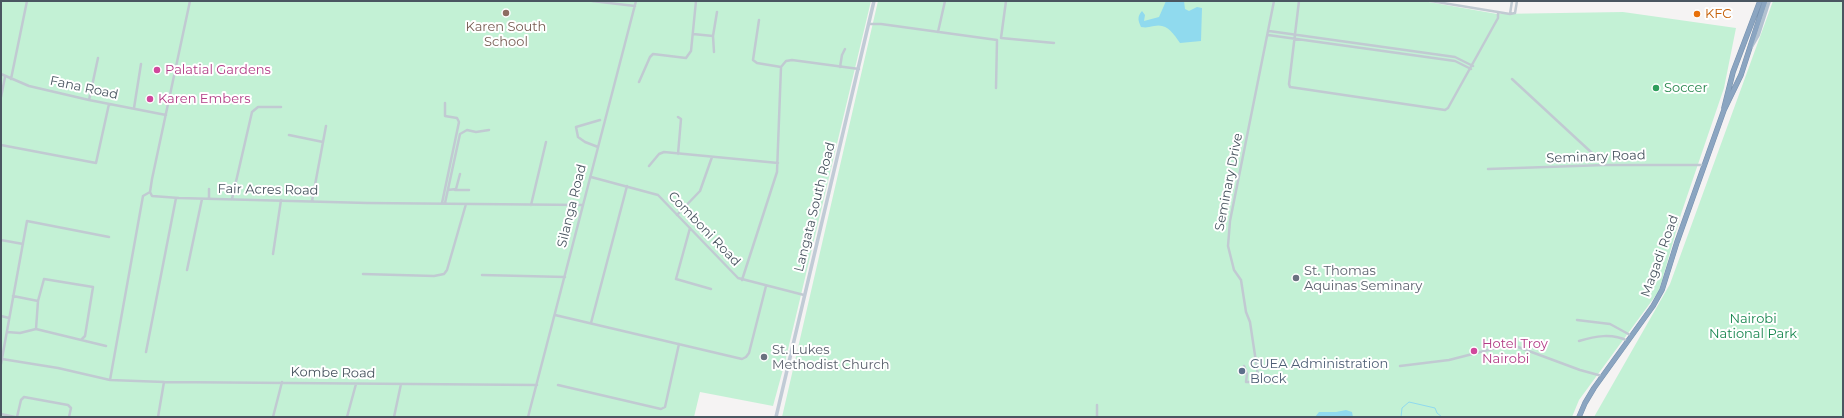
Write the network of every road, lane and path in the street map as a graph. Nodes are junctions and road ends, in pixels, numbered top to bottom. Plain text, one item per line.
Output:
1 (27, 1) edge
2 (190, 1) edge
3 (592, 1) edge
4 (636, 1) edge
5 (696, 1) edge
6 (874, 1) edge
7 (945, 1) edge
8 (1006, 1) edge
9 (1274, 1) edge
10 (1299, 1) edge
11 (1431, 1) edge
12 (1512, 1) edge
13 (1517, 1) edge
14 (1760, 1) edge
15 (1765, 1) edge
16 (1769, 1) edge
17 (635, 6) junction
18 (717, 12) dead end
19 (1498, 13) junction
20 (1510, 14) junction
21 (759, 20) dead end
22 (869, 24) junction
23 (1269, 31) junction
24 (938, 32) junction
25 (693, 34) junction
26 (1268, 35) junction
27 (1295, 35) junction
28 (713, 36) junction
29 (1295, 39) junction
30 (1054, 43) dead end
31 (1750, 48) junction
32 (845, 49) dead end
33 (714, 52) dead end
34 (98, 58) dead end
35 (141, 64) dead end
36 (1472, 66) junction
37 (781, 67) junction
38 (840, 67) junction
39 (859, 69) junction
40 (1471, 69) junction
41 (1733, 72) junction
42 (1, 74) edge
43 (1741, 75) junction
44 (5, 76) junction
45 (11, 79) junction
46 (1512, 79) dead end
47 (639, 82) dead end
48 (996, 88) dead end
49 (1, 96) edge
50 (89, 100) junction
51 (445, 103) dead end
52 (109, 104) junction
53 (281, 107) dead end
54 (134, 108) junction
55 (1724, 110) junction
56 (166, 115) junction
57 (678, 117) dead end
58 (600, 120) dead end
59 (326, 126) dead end
60 (489, 130) dead end
61 (290, 135) dead end
62 (323, 142) junction
63 (546, 142) dead end
64 (1, 145) edge
65 (598, 147) junction
66 (678, 154) junction
67 (712, 157) junction
68 (778, 163) junction
69 (1605, 165) junction
70 (1705, 165) junction
71 (649, 166) dead end
72 (1488, 170) dead end
73 (460, 174) dead end
74 (591, 177) junction
75 (627, 186) junction
76 (209, 189) dead end
77 (448, 190) junction
78 (455, 190) junction
79 (469, 190) dead end
80 (150, 192) junction
81 (176, 198) junction
82 (202, 199) junction
83 (209, 199) junction
84 (232, 200) junction
85 (281, 200) junction
86 (312, 201) junction
87 (444, 203) junction
88 (466, 204) junction
89 (531, 205) junction
90 (583, 205) junction
91 (677, 215) junction
92 (690, 228) junction
93 (109, 237) dead end
94 (1, 240) edge
95 (22, 244) junction
96 (273, 254) dead end
97 (187, 270) dead end
98 (363, 274) dead end
99 (482, 275) dead end
100 (565, 276) junction
101 (742, 280) junction
102 (766, 286) junction
103 (711, 289) dead end
104 (804, 295) junction
105 (13, 296) junction
106 (38, 301) junction
107 (555, 315) junction
108 (1, 316) edge
109 (10, 318) junction
110 (1577, 320) dead end
111 (591, 323) junction
112 (36, 329) junction
113 (7, 332) junction
114 (1632, 336) junction
115 (82, 339) junction
116 (1579, 341) dead end
117 (1628, 341) junction
118 (679, 344) junction
119 (106, 346) dead end
120 (146, 352) dead end
121 (2, 359) junction
122 (1, 364) edge
123 (1244, 366) dead end
124 (1400, 366) dead end
125 (1602, 376) junction
126 (110, 380) junction
127 (164, 382) junction
128 (282, 382) junction
129 (356, 384) junction
130 (401, 384) junction
131 (537, 385) junction
132 (558, 385) dead end
133 (1097, 405) dead end
134 (1, 414) edge
135 (16, 417) edge
136 (69, 417) edge
137 (158, 417) edge
138 (274, 417) edge
139 (347, 417) edge
140 (394, 417) edge
141 (528, 417) edge
142 (776, 417) edge
143 (1096, 417) edge
144 (1579, 417) edge

1 - 45 street
2 - 56 street
3 - 17 street
4 - 17 street, Silanga Road
5 - 25 street
6 - 22 street, Langata South Road
7 - 24 street
8 - 30 street
9 - 23 street, Seminary Drive
10 - 27 street
11 - 19 street
12 - 20 street
13 - 20 street
14 - 41 highway, Magadi Road
15 - 31 highway, Magadi Road
16 - 31 main road
17 - 65 street, Silanga Road
18 - 28 street
19 - 20 street
19 - 36 street
21 - 37 street
22 - 24 street
22 - 39 street, Langata South Road
23 - 26 street, Seminary Drive
23 - 27 street
24 - 48 street
25 - 28 street
25 - 47 street
26 - 29 street
26 - 123 street, Seminary Drive
27 - 29 street
27 - 36 street
28 - 33 street
29 - 40 street
29 - 40 street
31 - 43 highway, Magadi Road
32 - 38 street
34 - 50 street
35 - 54 street
36 - 40 street
37 - 38 street
37 - 68 street
38 - 39 street
39 - 104 street, Langata South Road
41 - 43 highway
41 - 55 highway, Magadi Road
42 - 44 street, Fana Road
43 - 55 highway, Magadi Road
44 - 45 street, Fana Road
44 - 49 street
45 - 50 street, Fana Road
46 - 69 street
50 - 52 street, Fana Road
51 - 87 street
52 - 54 street, Fana Road
52 - 64 street
53 - 84 street
54 - 56 street, Fana Road
55 - 70 highway, Magadi Road
56 - 80 street
57 - 66 street
58 - 65 street
59 - 62 street
60 - 77 street
61 - 62 street
62 - 86 street
63 - 89 street
65 - 74 street, Silanga Road
66 - 67 street
66 - 71 street
67 - 68 street
67 - 91 street
68 - 101 street
69 - 70 street, Seminary Road
69 - 72 street, Seminary Road
70 - 114 highway, Magadi Road
73 - 78 street
74 - 75 street, Comboni Road
74 - 90 street, Silanga Road
75 - 91 street, Comboni Road
75 - 111 street
76 - 83 street
77 - 78 street
77 - 87 street
78 - 79 street
80 - 81 street, Fair Acres Road
80 - 126 street
81 - 82 street, Fair Acres Road
81 - 120 street
82 - 83 street, Fair Acres Road
82 - 97 street
83 - 84 street, Fair Acres Road
84 - 85 street, Fair Acres Road
85 - 86 street, Fair Acres Road
85 - 96 street
86 - 87 street, Fair Acres Road
87 - 88 street, Fair Acres Road
88 - 89 street, Fair Acres Road
88 - 98 street
89 - 90 street, Fair Acres Road
90 - 100 street, Silanga Road
91 - 92 street, Comboni Road
92 - 101 street, Comboni Road
92 - 103 street
93 - 95 street
94 - 95 street
95 - 105 street
99 - 100 street
100 - 107 street, Silanga Road
101 - 102 street, Comboni Road
102 - 104 street, Comboni Road
102 - 118 street
104 - 142 street, Langata South Road
105 - 106 street
105 - 109 street
106 - 112 street
106 - 115 street
107 - 111 street
107 - 131 street, Silanga Road
108 - 109 street
109 - 113 street
110 - 114 street
111 - 118 street
112 - 113 street
112 - 115 street
113 - 121 street
114 - 117 highway, Magadi Road
115 - 119 street
116 - 117 street
117 - 125 highway, Magadi Road
118 - 132 street
121 - 122 street
121 - 126 street, Kombe Road
124 - 125 street
125 - 144 highway, Magadi Road
126 - 127 street, Kombe Road
127 - 128 street, Kombe Road
127 - 137 street
128 - 129 street, Kombe Road
128 - 138 street
129 - 130 street, Kombe Road
129 - 139 street
130 - 131 street, Kombe Road
130 - 140 street
131 - 141 street, Silanga Road
133 - 143 street
134 - 135 street
135 - 136 street

